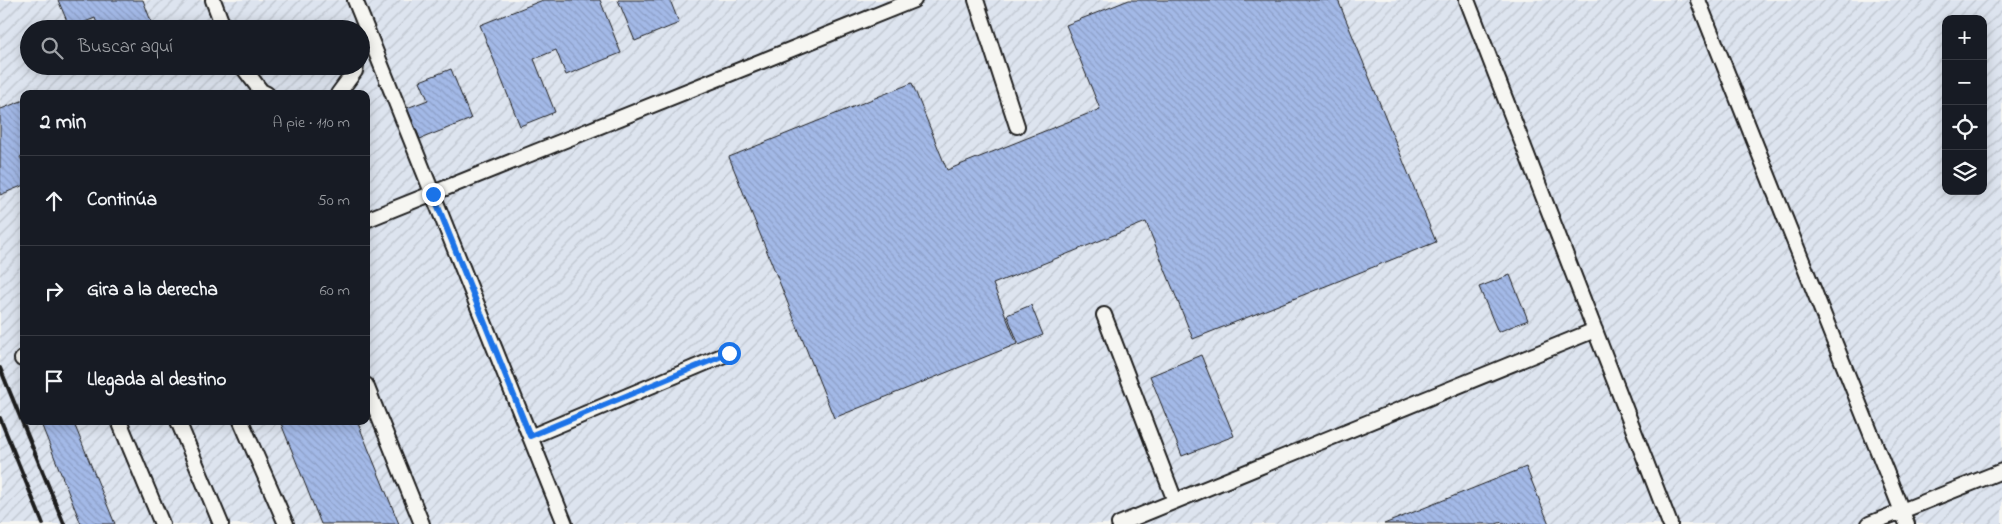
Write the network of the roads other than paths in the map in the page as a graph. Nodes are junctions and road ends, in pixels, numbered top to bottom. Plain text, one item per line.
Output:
1 (212, 0) edge
2 (355, 0) edge
3 (914, 0) edge
4 (976, 0) edge
5 (1467, 0) edge
6 (1698, 0) edge
7 (220, 20) edge
8 (363, 20) edge
9 (370, 37) edge
10 (243, 75) edge
11 (248, 75) edge
12 (352, 75) edge
13 (249, 90) edge
14 (260, 90) edge
15 (341, 90) edge
16 (1017, 126) dead end
17 (433, 194) junction
18 (370, 218) edge
19 (1104, 315) dead end
20 (1595, 330) junction
21 (729, 353) dead end
22 (370, 395) edge
23 (121, 425) edge
24 (180, 425) edge
25 (243, 425) edge
26 (530, 436) junction
27 (2002, 471) edge
28 (1175, 501) junction
29 (1904, 518) edge
30 (280, 522) edge
31 (162, 524) edge
32 (222, 524) edge
33 (422, 524) edge
34 (565, 524) edge
35 (1119, 524) edge
36 (1670, 524) edge
37 (1869, 524) edge

1 - 7 lane
2 - 8 lane
3 - 17 lane
4 - 16 lane
5 - 20 lane
6 - 29 lane
9 - 17 lane
10 - 13 lane
11 - 14 lane
12 - 15 lane
17 - 18 lane
17 - 26 lane
19 - 28 lane
20 - 28 lane
20 - 36 lane
21 - 26 lane
22 - 33 lane
23 - 31 lane
24 - 32 lane
25 - 30 lane
26 - 34 lane
27 - 29 lane
28 - 35 lane
29 - 37 lane

